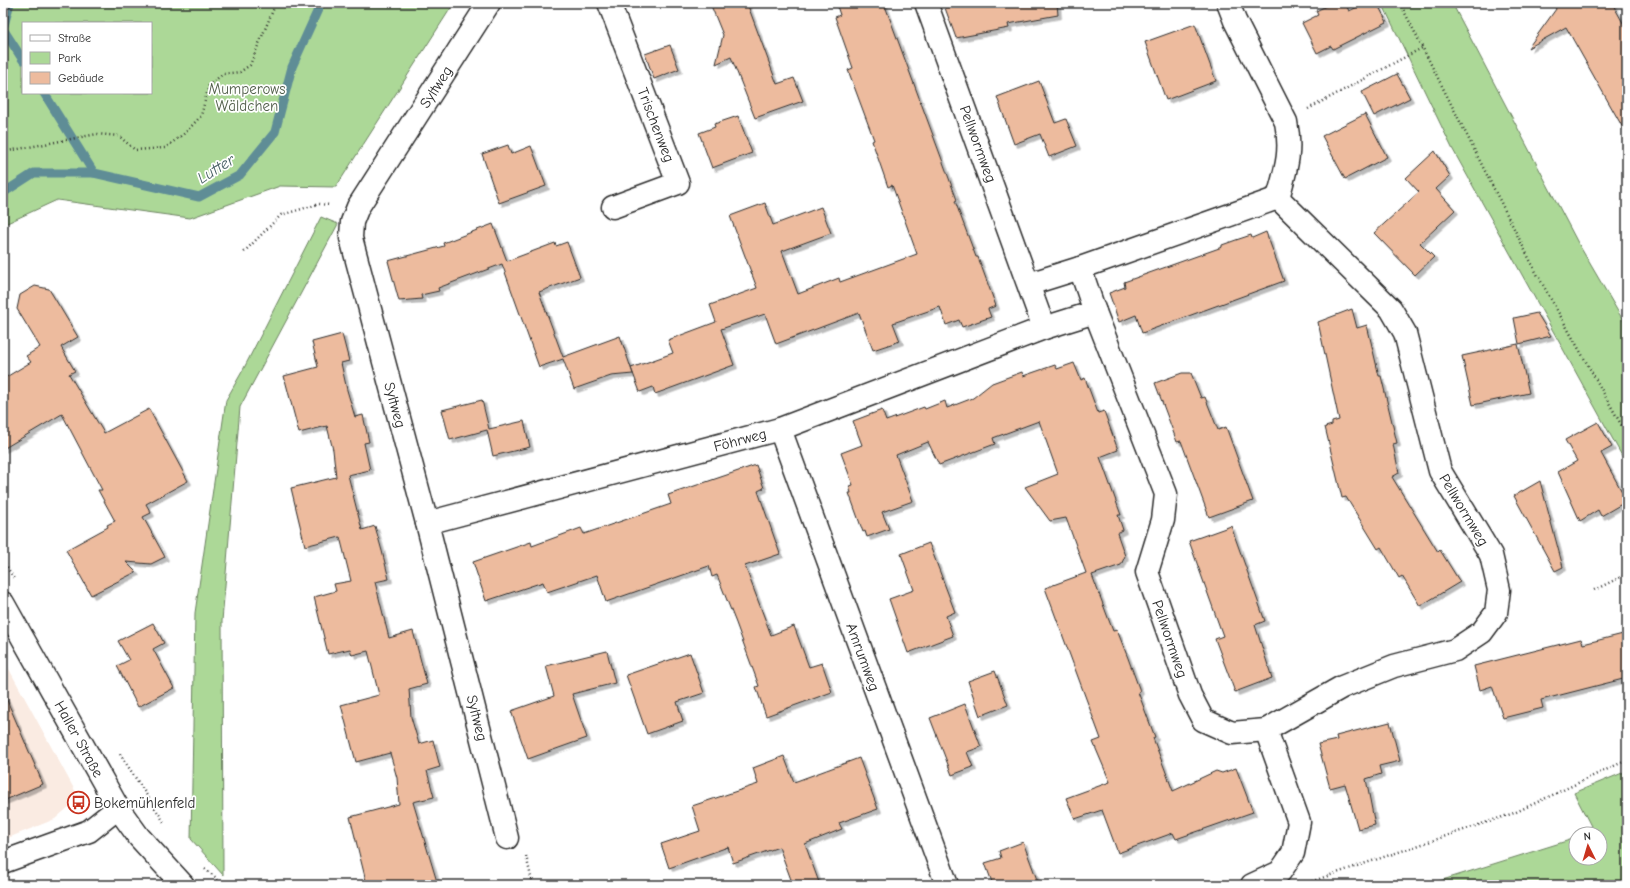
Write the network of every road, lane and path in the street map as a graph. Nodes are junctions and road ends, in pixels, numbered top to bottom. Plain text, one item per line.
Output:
1 (276, 3) edge
2 (489, 3) edge
3 (610, 3) edge
4 (926, 3) edge
5 (1228, 3) edge
6 (1400, 3) edge
7 (1422, 48) junction
8 (1286, 122) junction
9 (3, 152) edge
10 (1278, 198) junction
11 (358, 207) junction
12 (613, 207) dead end
13 (244, 252) dead end
14 (1080, 268) junction
15 (1029, 284) junction
16 (1095, 312) junction
17 (1044, 328) junction
18 (780, 429) junction
19 (1627, 435) edge
20 (427, 523) junction
21 (3, 560) edge
22 (1627, 574) edge
23 (14, 580) dead end
24 (1594, 590) dead end
25 (3, 603) edge
26 (1266, 730) junction
27 (120, 752) dead end
28 (1627, 760) edge
29 (118, 808) junction
30 (165, 824) dead end
31 (507, 838) dead end
32 (3, 862) edge
33 (202, 866) dead end
34 (1280, 872) junction
35 (183, 885) edge
36 (225, 885) edge
37 (947, 885) edge
38 (1252, 885) edge

1 - 9 path
2 - 11 street, Syltweg
3 - 12 street, Trischenweg
4 - 15 street, Pellwormweg
5 - 8 street
6 - 7 path
7 - 8 path
7 - 19 path
8 - 10 street
10 - 14 street
10 - 26 street, Pellwormweg
11 - 13 path
11 - 20 street, Syltweg
14 - 15 street
14 - 16 street, Pellwormweg
15 - 17 street, Pellwormweg
16 - 17 street
16 - 26 street, Pellwormweg
17 - 18 street, Föhrweg
18 - 20 street, Föhrweg
18 - 37 street, Amrumweg
20 - 31 street, Syltweg
21 - 23 path
22 - 24 path
25 - 29 street, Haller Straße
26 - 34 street
27 - 30 path
28 - 34 path
29 - 32 street
29 - 35 street, Haller Straße
33 - 36 path
34 - 38 street

